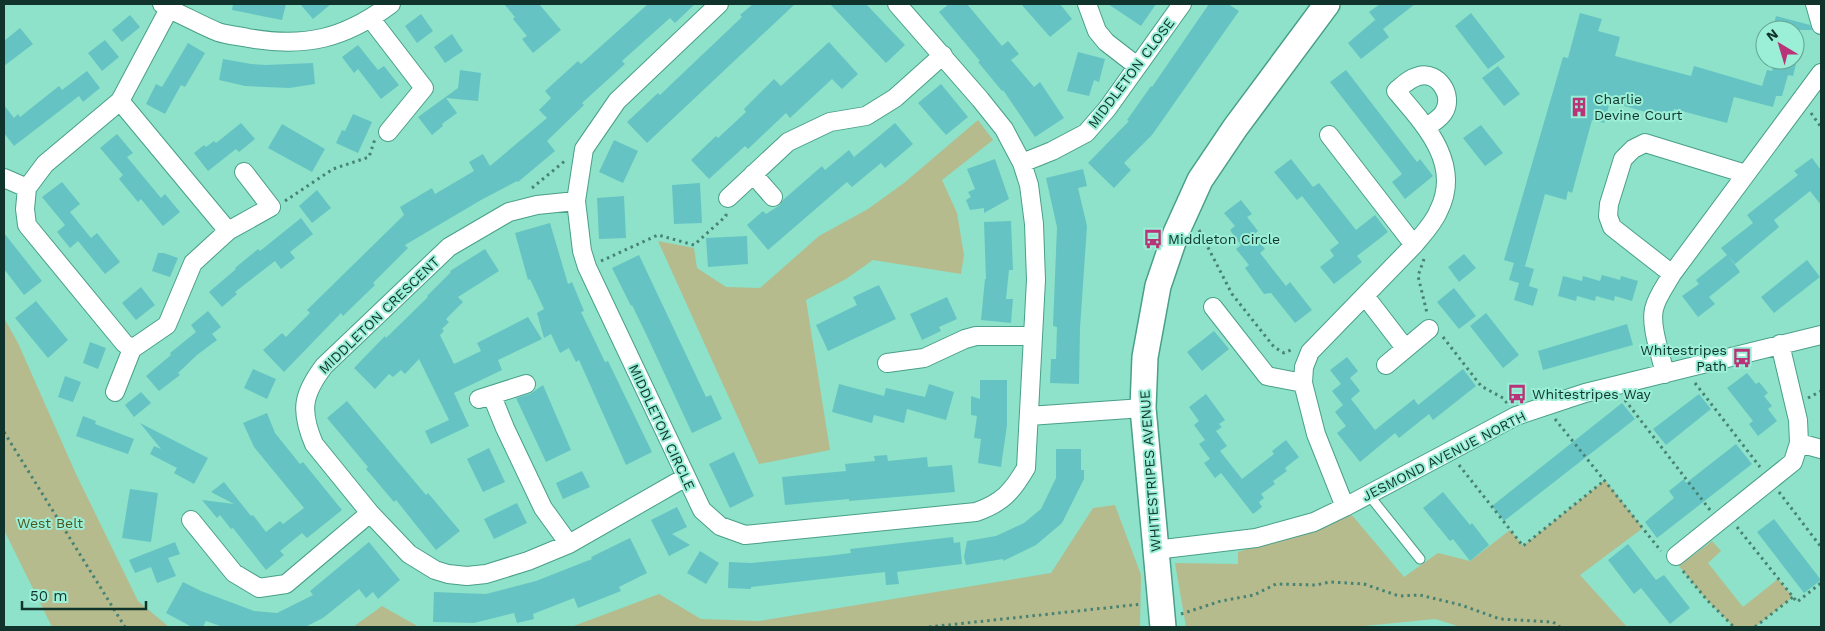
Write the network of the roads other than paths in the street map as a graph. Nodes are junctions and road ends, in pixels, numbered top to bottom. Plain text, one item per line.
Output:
1 (391, 4) edge
2 (719, 4) edge
3 (897, 4) edge
4 (1087, 4) edge
5 (1182, 4) edge
6 (1327, 4) edge
7 (1814, 4) edge
8 (166, 6) edge
9 (371, 19) junction
10 (1821, 25) edge
11 (943, 55) junction
12 (1137, 66) junction
13 (1818, 86) edge
14 (120, 101) junction
15 (1426, 127) dead end
16 (388, 132) road end
17 (1329, 135) dead end
18 (1022, 163) junction
19 (244, 172) dead end
20 (753, 174) junction
21 (1746, 174) junction
22 (4, 178) edge
23 (27, 188) junction
24 (774, 197) dead end
25 (728, 198) road end
26 (576, 201) junction
27 (228, 231) junction
28 (1414, 244) junction
29 (1672, 274) junction
30 (1365, 296) junction
31 (1213, 306) dead end
32 (1432, 326) road end
33 (1821, 335) edge
34 (1033, 336) junction
35 (1780, 344) junction
36 (1405, 348) junction
37 (132, 349) junction
38 (887, 363) dead end
39 (1386, 365) dead end
40 (1665, 374) junction
41 (1303, 383) junction
42 (526, 384) dead end
43 (115, 392) dead end
44 (1143, 408) junction
45 (1029, 416) junction
46 (1799, 443) junction
47 (1821, 449) edge
48 (686, 477) junction
49 (1368, 494) junction
50 (1345, 507) junction
51 (370, 513) junction
52 (191, 520) dead end
53 (569, 544) junction
54 (1155, 550) junction
55 (1676, 556) road end
56 (1420, 559) dead end
57 (1167, 615) edge

1 - 9 street
2 - 26 street, MIDDLETON CIRCLE
3 - 11 street, MIDDLETON CIRCLE
4 - 12 street
5 - 12 street, MIDDLETON CLOSE
6 - 44 street, WHITESTRIPES AVENUE
7 - 10 street
8 - 9 street
8 - 14 street
9 - 16 street
11 - 18 street, MIDDLETON CIRCLE
11 - 20 street
12 - 18 street, MIDDLETON CLOSE
13 - 21 street
14 - 23 street
14 - 27 street
15 - 28 street
17 - 28 street
18 - 34 street, MIDDLETON CIRCLE
19 - 27 street
20 - 24 street
20 - 25 street
21 - 29 street
21 - 29 street
22 - 23 street
23 - 37 street
26 - 48 street, MIDDLETON CIRCLE
26 - 51 street, MIDDLETON CRESCENT
27 - 37 street
28 - 30 street
29 - 40 street
30 - 36 street
30 - 41 street
31 - 41 street
32 - 36 street
33 - 35 street, JESMOND AVENUE NORTH
34 - 38 street
34 - 45 street, MIDDLETON CIRCLE
35 - 40 street, JESMOND AVENUE NORTH
35 - 46 street
36 - 39 street
37 - 43 street
40 - 49 street, JESMOND AVENUE NORTH
41 - 50 street
42 - 53 street
44 - 45 street
44 - 54 street, WHITESTRIPES AVENUE
45 - 48 street, MIDDLETON CIRCLE
46 - 47 street
46 - 55 street
48 - 53 street, MIDDLETON CRESCENT
49 - 50 street, JESMOND AVENUE NORTH
49 - 56 lane
50 - 54 street, JESMOND AVENUE NORTH
51 - 52 street
51 - 53 street, MIDDLETON CRESCENT
54 - 57 street, WHITESTRIPES AVENUE

